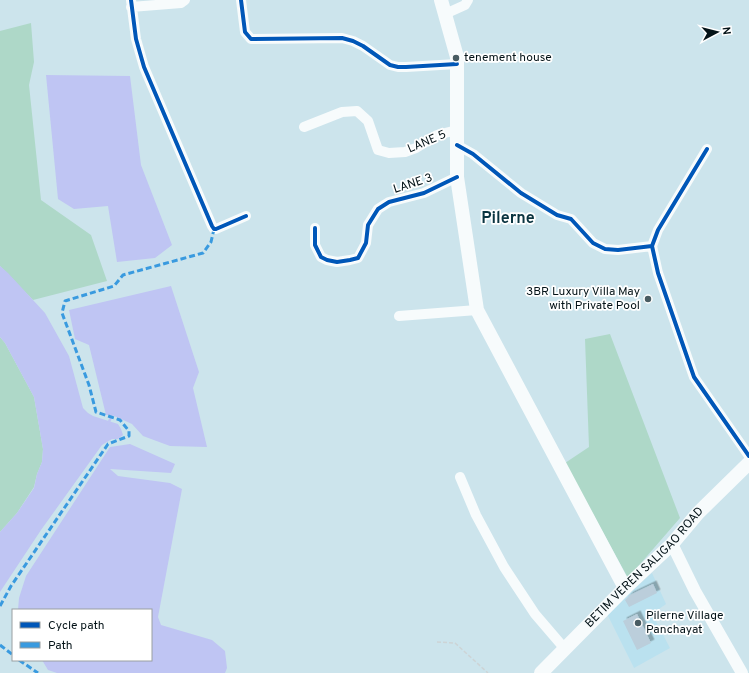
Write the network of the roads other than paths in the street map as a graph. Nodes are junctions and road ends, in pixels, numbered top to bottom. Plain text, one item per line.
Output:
1 (184, 0) edge
2 (241, 0) edge
3 (441, 0) edge
4 (468, 0) edge
5 (131, 3) edge
6 (445, 14) junction
7 (457, 64) junction
8 (304, 127) dead end
9 (457, 130) junction
10 (457, 145) junction
11 (707, 149) dead end
12 (457, 178) junction
13 (246, 216) dead end
14 (315, 228) dead end
15 (652, 246) junction
16 (477, 310) junction
17 (399, 316) dead end
18 (749, 456) edge
19 (749, 464) edge
20 (460, 477) dead end
21 (672, 544) junction
22 (626, 588) junction
23 (565, 649) junction
24 (541, 673) edge
25 (742, 673) edge

1 - 5 street
2 - 7 street
3 - 6 main road
4 - 6 street
5 - 13 street
6 - 7 main road
7 - 9 main road
8 - 9 street, LANE 5
9 - 10 main road
10 - 12 main road
10 - 15 street
11 - 15 street
12 - 14 street, LANE 3
12 - 16 main road
15 - 18 street
16 - 17 street
16 - 22 main road
19 - 21 main road, BETIM VEREN SALIGAO ROAD
20 - 23 street
21 - 22 main road, BETIM VEREN SALIGAO ROAD
21 - 25 street
22 - 23 main road, BETIM VEREN SALIGAO ROAD
23 - 24 main road, BETIM VEREN SALIGAO ROAD

